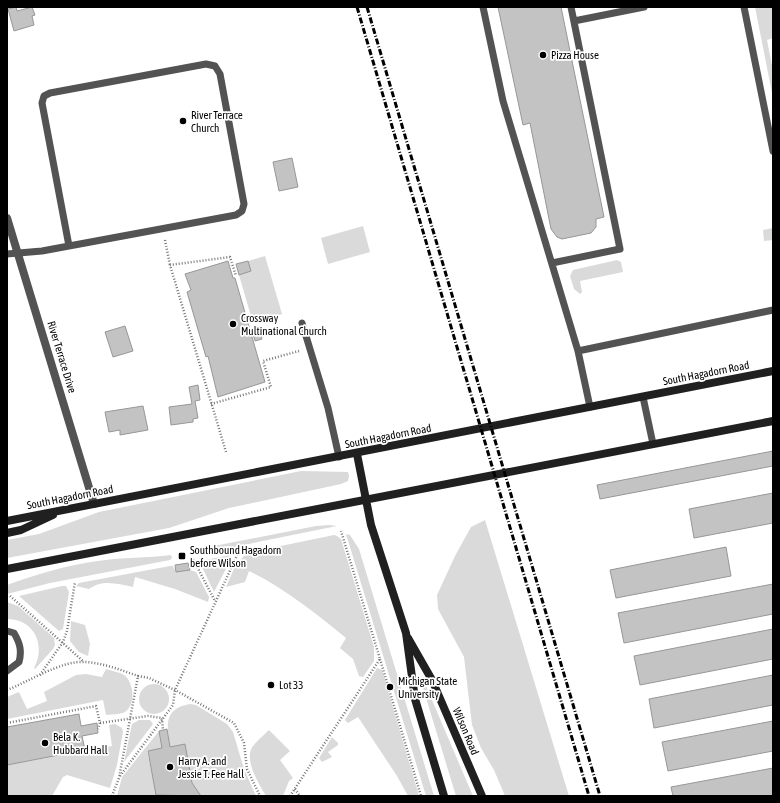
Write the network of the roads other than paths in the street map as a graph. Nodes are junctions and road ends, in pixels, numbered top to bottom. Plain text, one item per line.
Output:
1 (483, 7) edge
2 (571, 7) edge
3 (644, 7) edge
4 (744, 7) edge
5 (574, 22) junction
6 (773, 151) edge
7 (7, 218) edge
8 (69, 246) junction
9 (18, 253) junction
10 (7, 254) edge
11 (552, 263) junction
12 (773, 310) edge
13 (302, 323) dead end
14 (578, 351) junction
15 (773, 371) edge
16 (643, 397) junction
17 (590, 407) junction
18 (773, 421) edge
19 (652, 444) junction
20 (357, 454) junction
21 (339, 457) junction
22 (365, 500) junction
23 (94, 504) junction
24 (62, 510) junction
25 (7, 521) edge
26 (7, 533) edge
27 (7, 569) edge
28 (7, 631) edge
29 (406, 633) junction
30 (7, 671) edge
31 (444, 796) edge
32 (482, 796) edge

1 - 11 lane
2 - 5 lane
3 - 5 lane
4 - 6 lane
5 - 11 lane
7 - 9 street, River Terrace Drive
8 - 8 lane
8 - 9 lane
9 - 10 lane
9 - 23 street, River Terrace Drive
11 - 14 lane
12 - 14 lane
13 - 21 lane
14 - 17 lane
15 - 16 street, South Hagadorn Road
16 - 17 street, South Hagadorn Road
16 - 19 lane
17 - 20 street, South Hagadorn Road
18 - 19 street
19 - 22 street
20 - 21 street, South Hagadorn Road
20 - 22 street, Wilson Road
21 - 23 street, South Hagadorn Road
22 - 27 street
22 - 29 street, Wilson Road
23 - 24 street, South Hagadorn Road
24 - 25 street, South Hagadorn Road
24 - 26 street
28 - 30 lane
29 - 31 street, Wilson Road
29 - 32 street, Wilson Road

